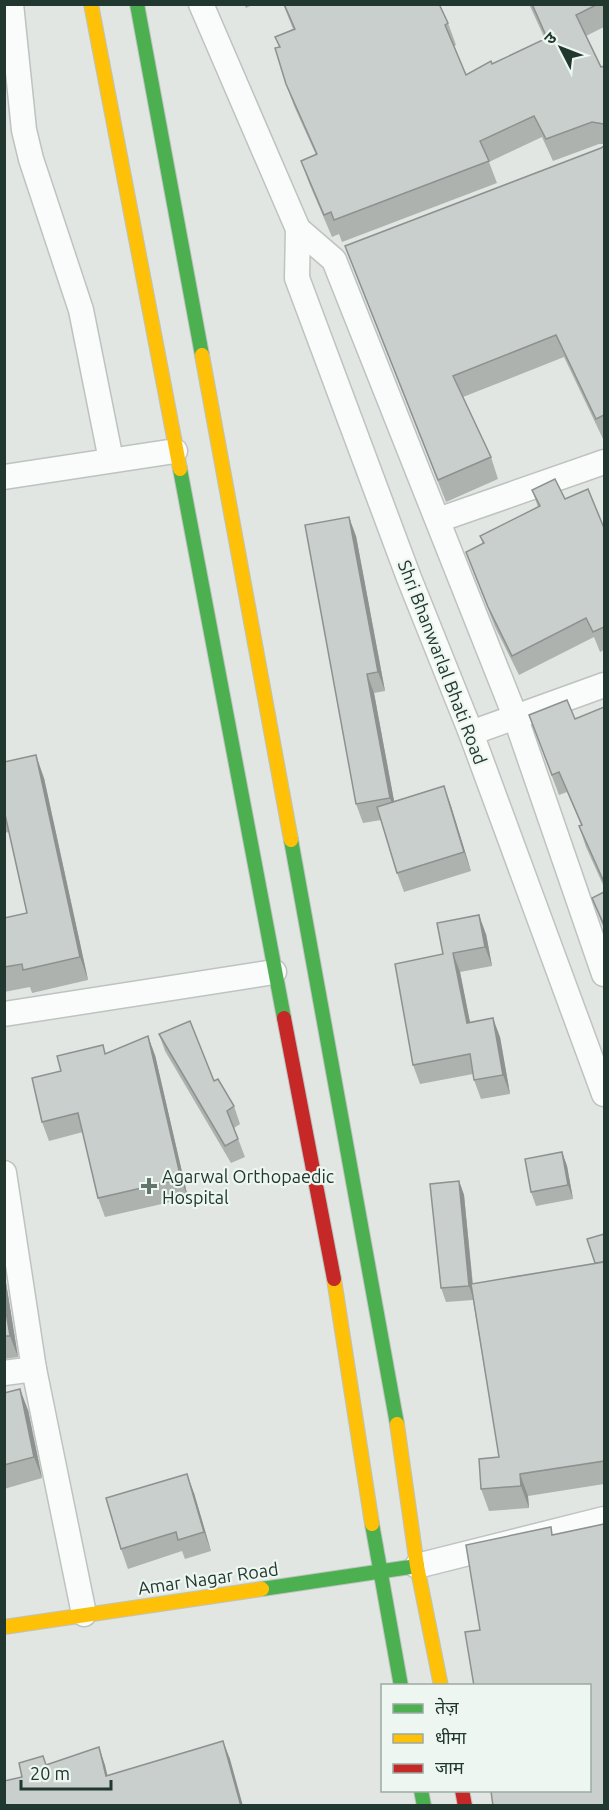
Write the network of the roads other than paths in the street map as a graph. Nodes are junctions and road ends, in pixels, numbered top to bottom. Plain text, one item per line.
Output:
1 (11, 4) edge
2 (91, 4) edge
3 (137, 4) edge
4 (201, 4) edge
5 (298, 229) junction
6 (163, 452) junction
7 (117, 459) junction
8 (604, 462) edge
9 (4, 477) edge
10 (438, 520) junction
11 (604, 685) edge
12 (515, 716) junction
13 (471, 734) junction
14 (274, 972) junction
15 (604, 974) edge
16 (4, 1014) edge
17 (604, 1094) edge
18 (5, 1178) edge
19 (34, 1369) junction
20 (4, 1373) edge
21 (604, 1519) edge
22 (417, 1566) junction
23 (379, 1571) junction
24 (84, 1614) junction
25 (4, 1628) edge
26 (401, 1684) edge
27 (441, 1684) edge

1 - 7 street
2 - 6 main road
3 - 22 main road
4 - 5 street, Shri Bhanwarlal Bhati Road
5 - 10 street, Shri Bhanwarlal Bhati Road
5 - 13 street, Shri Bhanwarlal Bhati Road
6 - 7 street
6 - 14 main road
7 - 9 street
8 - 10 street
10 - 12 street, Shri Bhanwarlal Bhati Road
11 - 12 street
12 - 13 street
12 - 15 street, Shri Bhanwarlal Bhati Road
13 - 17 street, Shri Bhanwarlal Bhati Road
14 - 16 street
14 - 23 main road
18 - 19 street
19 - 20 street
19 - 24 street
21 - 22 street
22 - 23 main road, Amar Nagar Road
22 - 27 main road
23 - 24 main road, Amar Nagar Road
23 - 26 main road
24 - 25 main road, Amar Nagar Road

